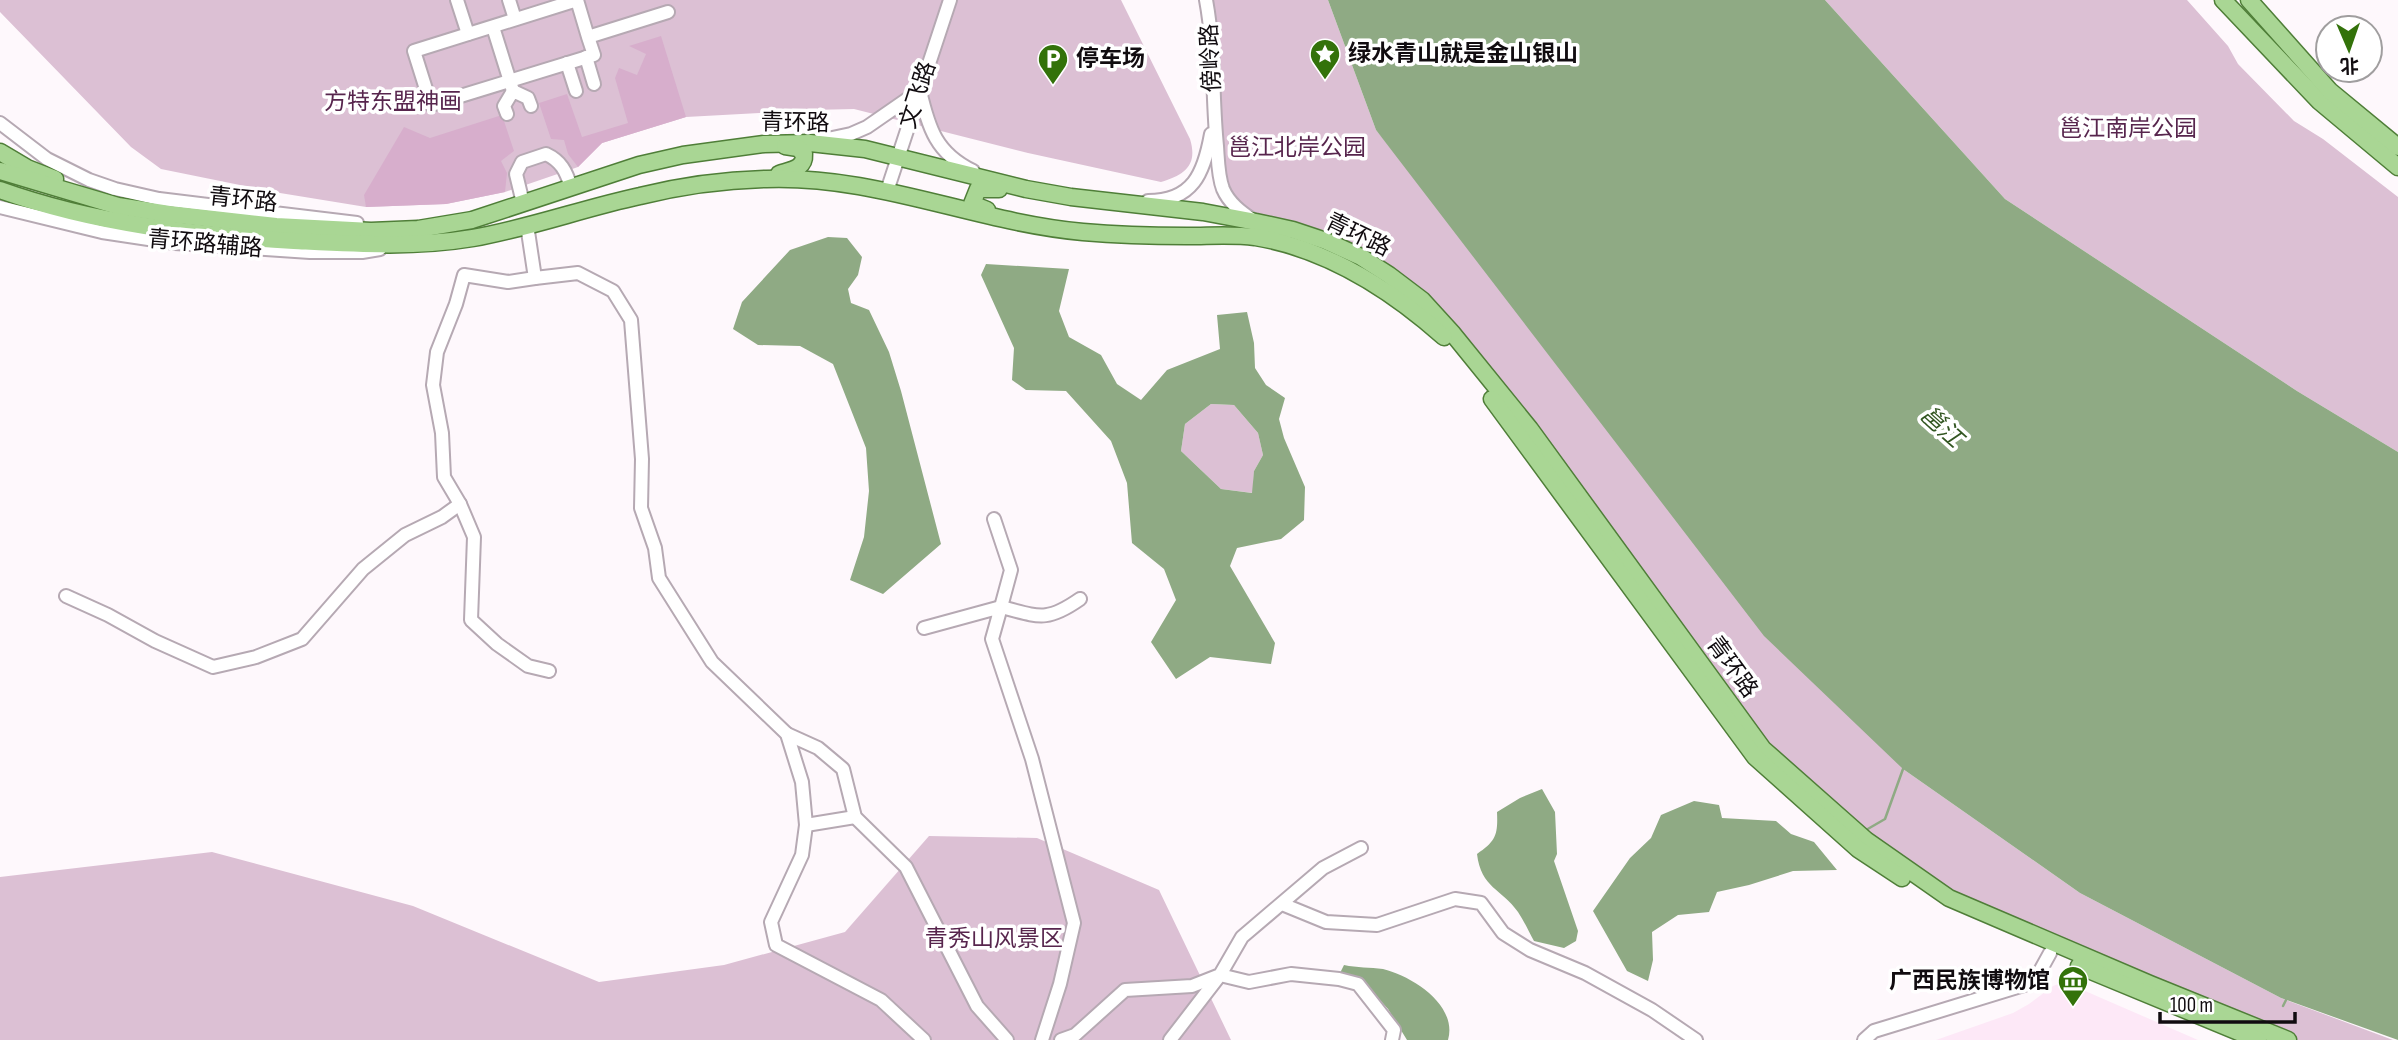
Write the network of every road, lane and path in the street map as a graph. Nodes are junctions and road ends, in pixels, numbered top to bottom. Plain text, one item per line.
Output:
1 (457, 0) edge
2 (509, 0) edge
3 (950, 0) edge
4 (1206, 0) edge
5 (2223, 0) edge
6 (2249, 0) edge
7 (668, 12) dead end
8 (515, 19) junction
9 (493, 27) junction
10 (468, 34) junction
11 (589, 37) junction
12 (586, 57) junction
13 (567, 63) junction
14 (594, 84) dead end
15 (511, 86) junction
16 (576, 91) dead end
17 (920, 91) junction
18 (531, 106) dead end
19 (507, 114) dead end
20 (1214, 116) junction
21 (0, 123) edge
22 (810, 143) junction
23 (764, 144) junction
24 (2398, 147) edge
25 (0, 152) edge
26 (898, 157) junction
27 (2398, 167) edge
28 (0, 171) edge
29 (767, 178) junction
30 (991, 180) junction
31 (571, 187) junction
32 (1026, 189) junction
33 (0, 190) edge
34 (887, 191) junction
35 (1105, 201) junction
36 (523, 203) junction
37 (0, 207) edge
38 (114, 213) junction
39 (1256, 222) junction
40 (1016, 223) junction
41 (527, 226) junction
42 (381, 231) junction
43 (414, 244) junction
44 (535, 278) junction
45 (460, 504) junction
46 (994, 519) dead end
47 (66, 596) dead end
48 (1080, 598) dead end
49 (1001, 607) junction
50 (924, 628) dead end
51 (549, 671) dead end
52 (787, 734) junction
53 (855, 817) junction
54 (806, 825) junction
55 (1361, 848) dead end
56 (1282, 904) junction
57 (2050, 953) junction
58 (1220, 975) junction
59 (924, 1040) edge
60 (1007, 1040) edge
61 (1042, 1040) edge
62 (1061, 1040) edge
63 (1170, 1040) edge
64 (1392, 1040) edge
65 (1696, 1040) edge
66 (1864, 1040) edge
67 (2258, 1040) edge
68 (2288, 1040) edge

1 - 10 street
2 - 8 street
3 - 17 street, 文飞路
4 - 20 street, 傍岭路
5 - 27 main road
6 - 24 main road
7 - 11 street
8 - 9 street
8 - 11 street
9 - 10 street
9 - 15 street
10 - 15 street
11 - 12 street
12 - 13 street
12 - 14 street
13 - 15 street
13 - 16 street
15 - 18 street
15 - 19 street
17 - 22 street
17 - 26 street, 文飞路
17 - 30 street
20 - 35 street
20 - 39 street
21 - 42 street
22 - 23 main road, 青环路
22 - 26 main road, 青环路
23 - 29 main road
23 - 31 main road, 青环路
25 - 38 main road
26 - 30 main road, 青环路
26 - 34 street, 文飞路
28 - 38 main road
29 - 34 main road, 青环路
29 - 41 main road, 青环路
30 - 32 main road, 青环路
31 - 36 main road, 青环路
31 - 36 street
32 - 35 main road, 青环路
32 - 40 main road
33 - 38 main road
34 - 40 main road, 青环路
35 - 39 main road, 青环路
36 - 42 main road, 青环路
37 - 43 street, 青环路辅路
38 - 42 main road, 青环路
38 - 43 main road, 青环路
39 - 68 main road, 青环路
40 - 57 main road, 青环路
41 - 43 main road, 青环路
41 - 44 street
44 - 45 street
44 - 52 street
45 - 47 street
45 - 51 street
46 - 49 street
48 - 49 street
49 - 50 street
49 - 61 street
52 - 53 street
52 - 54 street
53 - 54 street
53 - 60 street
54 - 59 street
55 - 56 street
56 - 58 street
56 - 65 street
57 - 66 street
57 - 67 main road, 青环路
58 - 62 street
58 - 63 street
58 - 64 street

